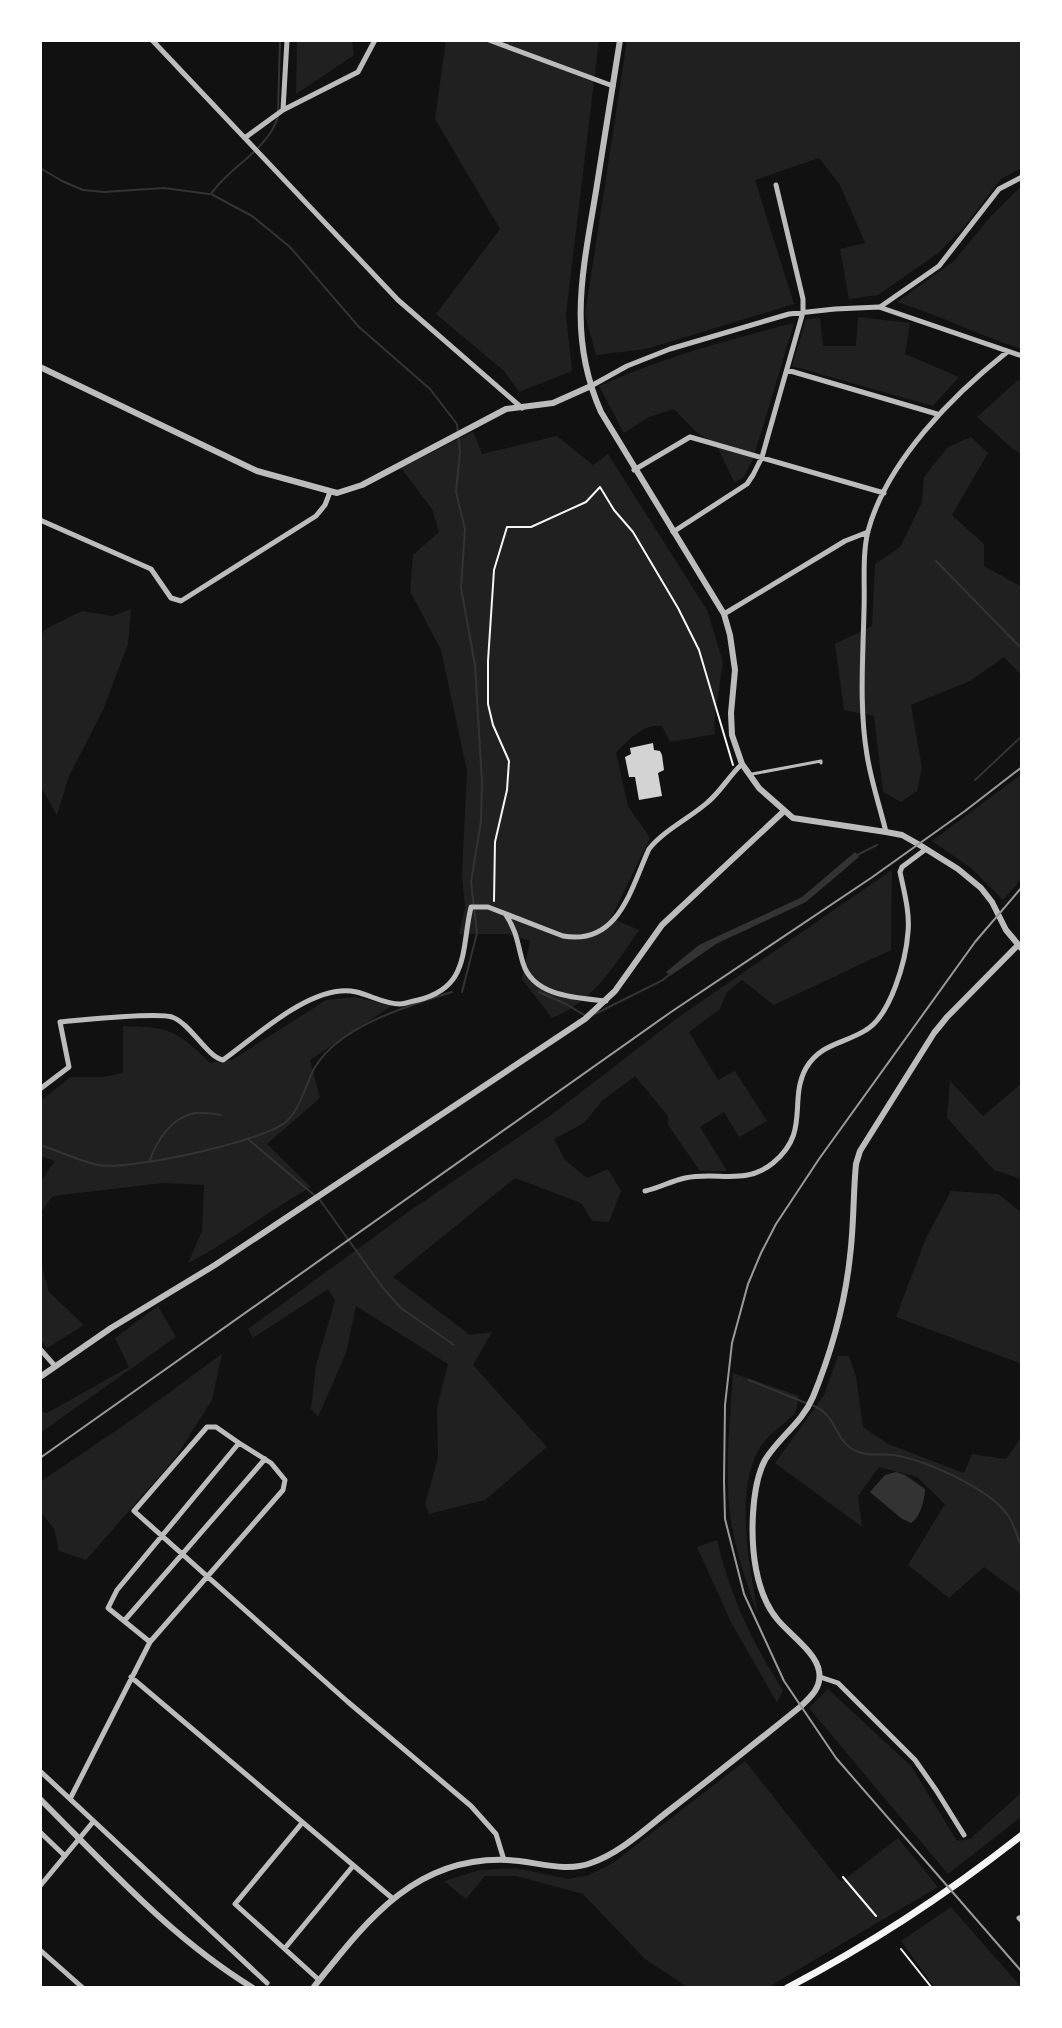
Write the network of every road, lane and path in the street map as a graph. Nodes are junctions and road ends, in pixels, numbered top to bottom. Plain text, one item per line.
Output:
1 (152, 40) edge
2 (287, 40) edge
3 (375, 40) edge
4 (489, 40) edge
5 (620, 40) edge
6 (613, 86) junction
7 (283, 110) junction
8 (246, 137) junction
9 (1022, 177) edge
10 (776, 185) dead end
11 (879, 307) junction
12 (803, 312) junction
13 (1007, 352) junction
14 (1022, 356) edge
15 (40, 367) edge
16 (787, 370) junction
17 (591, 386) junction
18 (522, 408) junction
19 (937, 414) junction
20 (762, 457) junction
21 (634, 470) junction
22 (330, 492) junction
23 (884, 493) junction
24 (40, 520) edge
25 (673, 532) junction
26 (868, 532) junction
27 (724, 614) junction
28 (821, 763) dead end
29 (739, 766) junction
30 (749, 775) junction
31 (783, 812) junction
32 (886, 832) junction
33 (926, 849) junction
34 (494, 910) junction
35 (505, 914) junction
36 (1020, 947) edge
37 (606, 1001) junction
38 (40, 1089) edge
39 (645, 1191) dead end
40 (40, 1349) edge
41 (55, 1366) junction
42 (40, 1377) edge
43 (239, 1443) junction
44 (268, 1461) junction
45 (163, 1536) junction
46 (182, 1555) junction
47 (205, 1577) junction
48 (124, 1621) junction
49 (150, 1642) junction
50 (131, 1677) junction
51 (820, 1677) junction
52 (40, 1771) edge
53 (40, 1799) edge
54 (70, 1799) junction
55 (93, 1822) junction
56 (302, 1823) junction
57 (40, 1832) edge
58 (964, 1835) dead end
59 (1022, 1835) edge
60 (78, 1837) junction
61 (65, 1856) junction
62 (504, 1860) junction
63 (353, 1866) junction
64 (843, 1877) dead end
65 (40, 1886) edge
66 (392, 1898) junction
67 (876, 1916) dead end
68 (285, 1948) junction
69 (901, 1949) dead end
70 (40, 1950) edge
71 (319, 1980) junction
72 (267, 1983) dead end
73 (83, 1988) edge
74 (253, 1988) edge
75 (313, 1988) edge
76 (787, 1988) edge
77 (932, 1988) edge

1 - 8 street
2 - 7 street
3 - 7 street
4 - 6 street
5 - 6 street
6 - 17 street
7 - 8 street
8 - 18 street
9 - 11 street
10 - 12 street
11 - 12 street
11 - 13 street
12 - 16 street
12 - 17 street
13 - 14 street
13 - 19 street
15 - 22 street
16 - 19 street
16 - 20 street
17 - 18 street
17 - 21 street
18 - 22 street
19 - 23 street
20 - 21 street
20 - 23 street
20 - 25 street
21 - 25 street
22 - 24 street
23 - 26 street
25 - 27 street
26 - 27 street
26 - 32 street
27 - 29 street
28 - 30 street
29 - 30 street
29 - 34 path
29 - 35 street
30 - 31 street
31 - 32 street
31 - 37 street
32 - 33 street
33 - 36 street
33 - 39 street
34 - 35 street
34 - 38 street
35 - 37 street
36 - 51 street
37 - 41 street
40 - 41 street
41 - 42 street
43 - 44 street
43 - 45 street
43 - 45 street
44 - 46 street
44 - 47 street
45 - 46 street
45 - 48 street
46 - 47 street
46 - 48 street
47 - 49 street
47 - 62 street
48 - 49 street
49 - 50 street
50 - 54 street
50 - 56 street
51 - 58 street
51 - 62 street
52 - 54 street
53 - 60 street
54 - 55 street
55 - 60 street
55 - 72 street
56 - 63 street
56 - 68 street
57 - 61 street
59 - 76 main road
60 - 61 street
60 - 74 street
61 - 65 street
62 - 66 street
63 - 66 street
63 - 68 street
64 - 67 path
66 - 71 street
68 - 71 street
69 - 77 path
70 - 73 street
71 - 75 street

